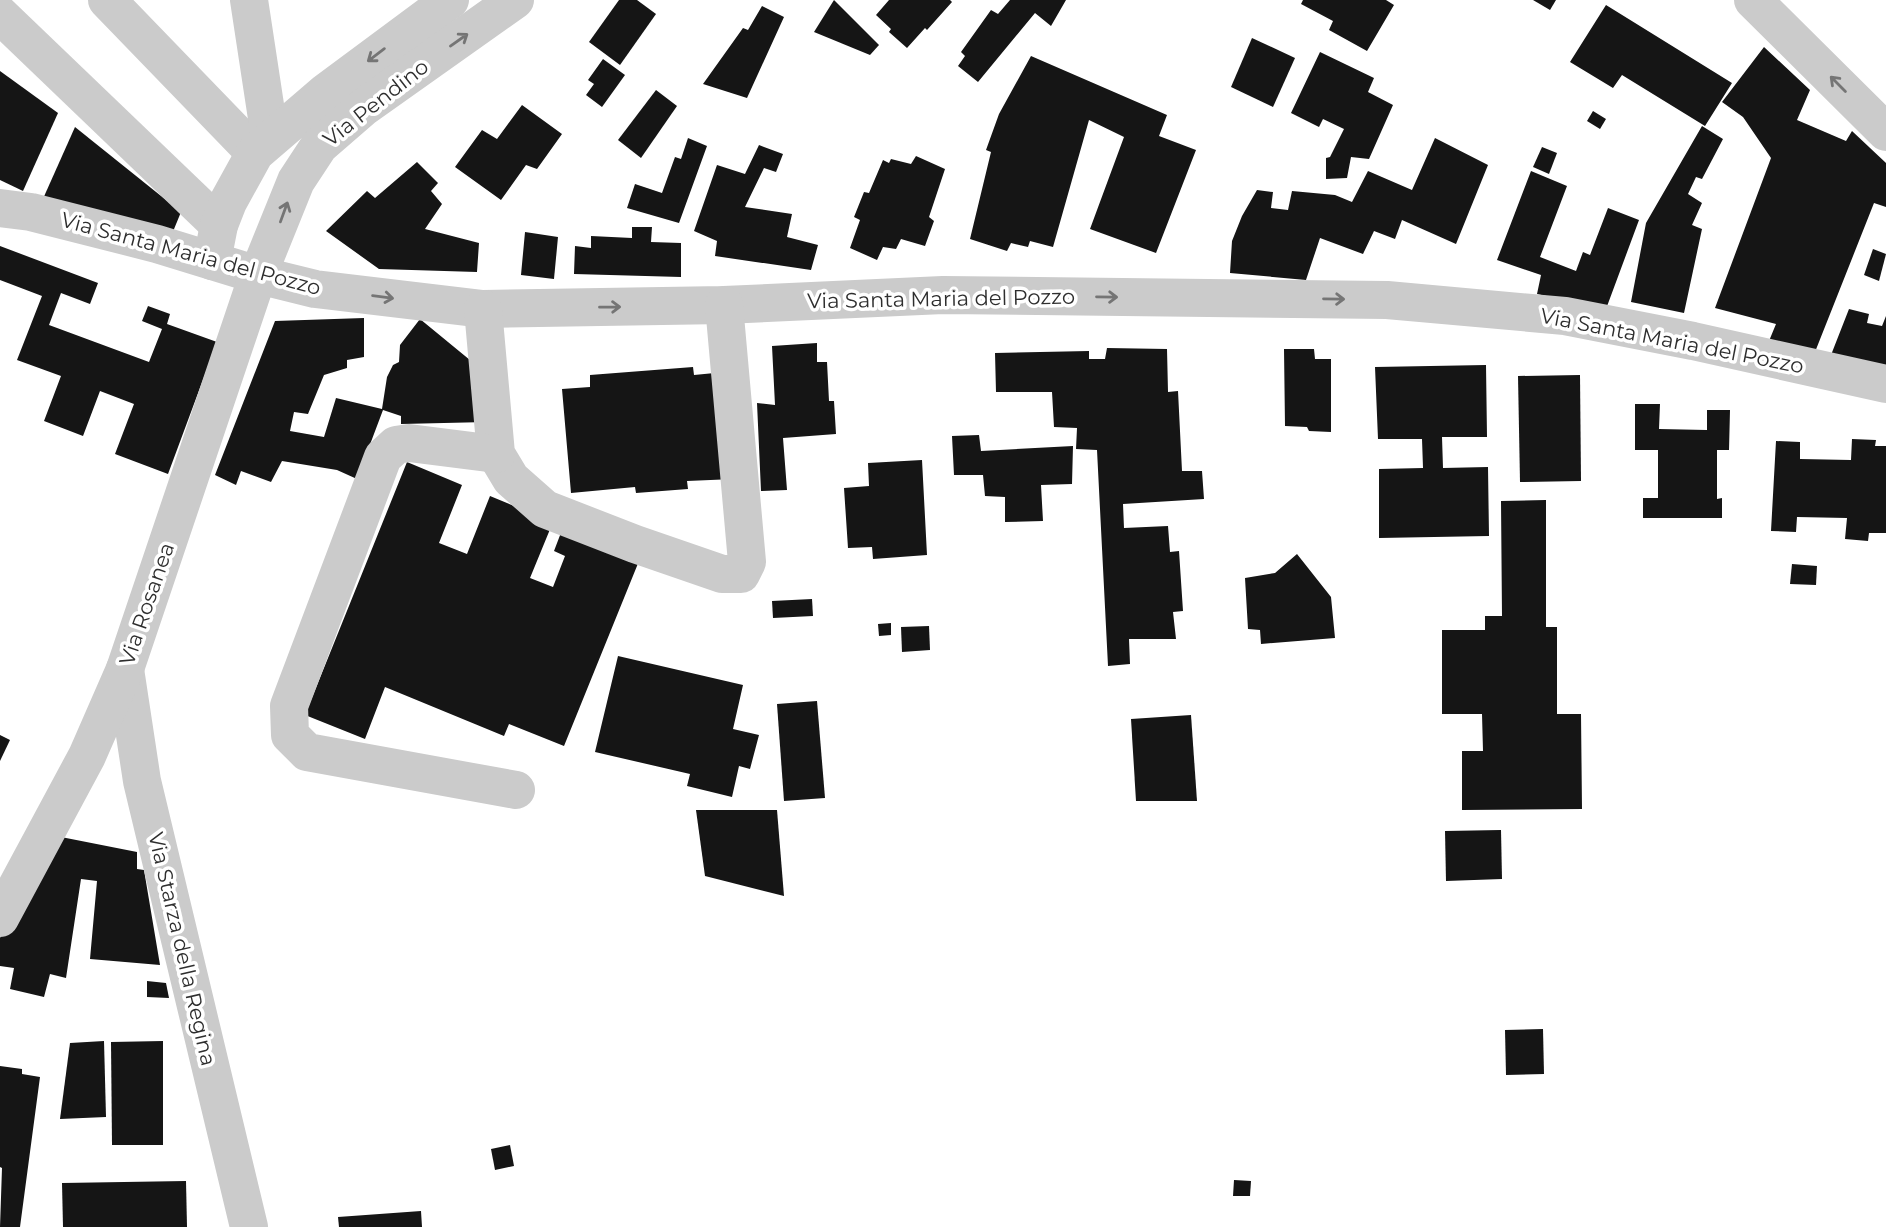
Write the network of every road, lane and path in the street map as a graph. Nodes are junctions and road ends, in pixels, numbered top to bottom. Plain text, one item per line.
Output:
1 (107, 0) edge
2 (249, 0) edge
3 (450, 0) edge
4 (515, 0) edge
5 (1753, 0) edge
6 (0, 15) edge
7 (1886, 132) edge
8 (263, 146) junction
9 (0, 208) edge
10 (215, 243) junction
11 (258, 275) junction
12 (724, 306) junction
13 (483, 309) junction
14 (1886, 384) edge
15 (496, 454) junction
16 (125, 669) junction
17 (516, 790) dead end
18 (0, 918) edge
19 (249, 1227) edge

1 - 8 street
2 - 8 street
3 -> 8 street, Via Pendino
11 -> 4 street, Via Pendino
7 -> 5 street
6 - 10 street
8 - 10 street, Via Pendino
9 - 10 street, Via Santa Maria del Pozzo
10 - 11 street, Via Santa Maria del Pozzo
11 -> 13 street, Via Santa Maria del Pozzo
11 - 16 street, Via Rosanea
13 -> 12 street, Via Santa Maria del Pozzo
12 -> 14 street, Via Santa Maria del Pozzo
12 - 15 street
13 - 15 street
15 - 17 street
16 - 18 street, Via Rosanea
16 - 19 street, Via Starza della Regina

